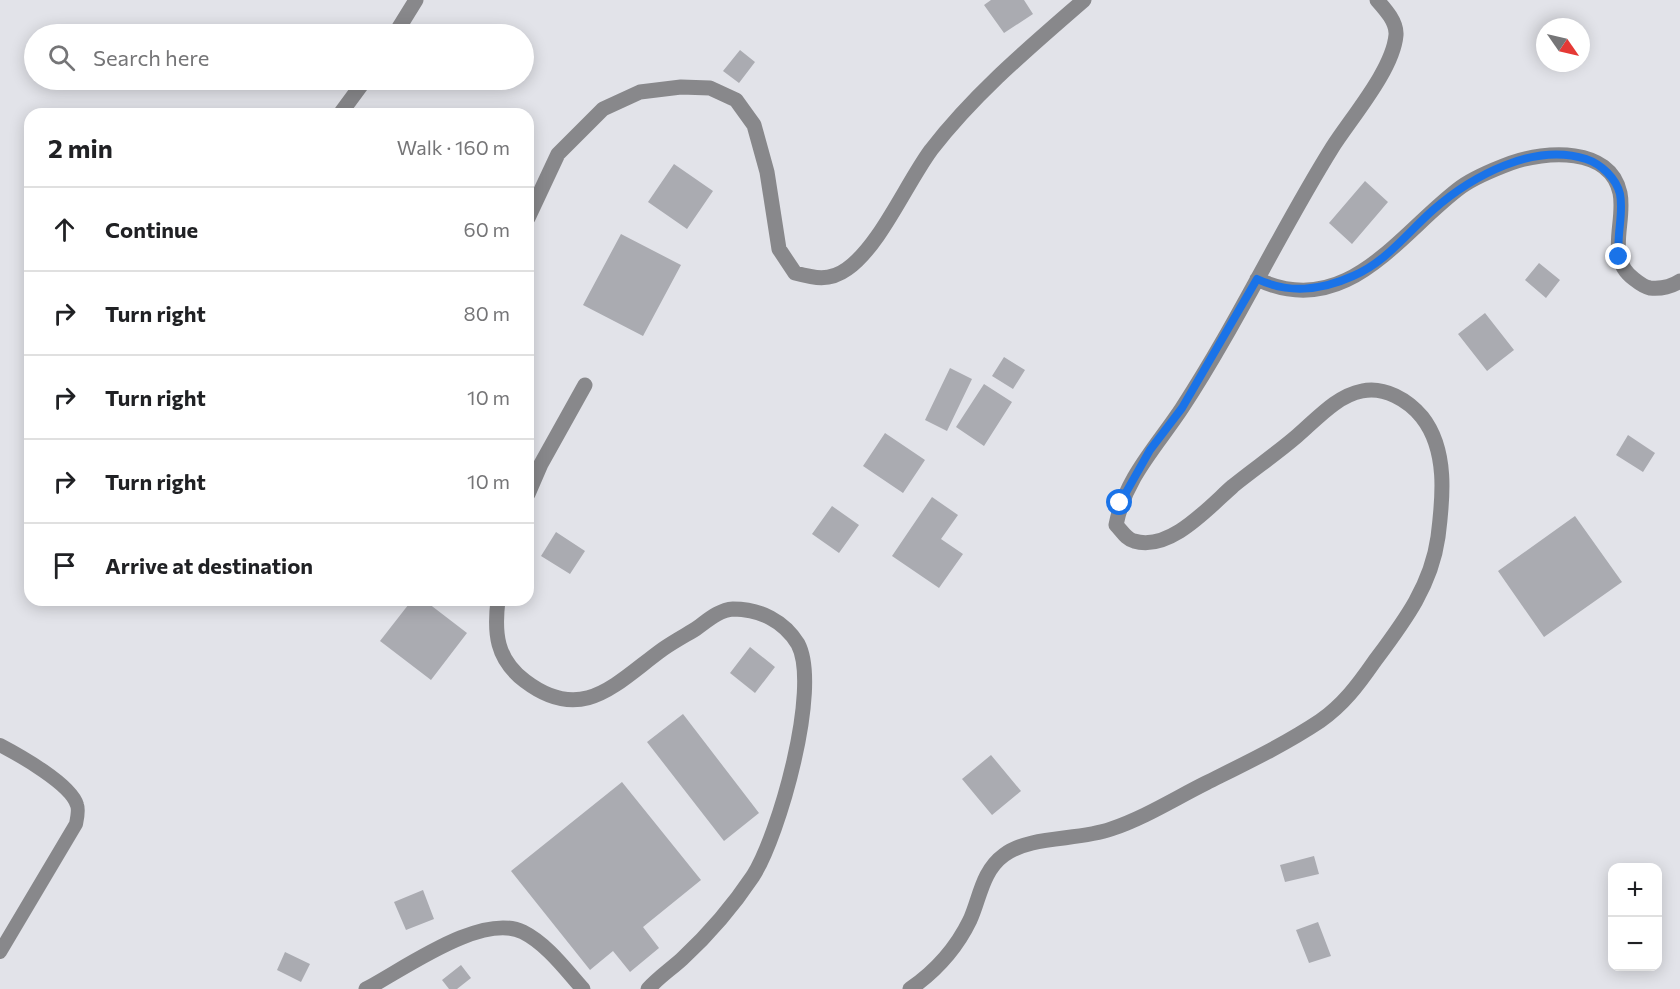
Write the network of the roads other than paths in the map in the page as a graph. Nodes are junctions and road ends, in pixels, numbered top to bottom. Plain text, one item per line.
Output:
1 (416, 0) edge
2 (1084, 0) edge
3 (1377, 0) edge
4 (401, 24) edge
5 (358, 90) edge
6 (344, 108) edge
7 (534, 205) edge
8 (1257, 279) junction
9 (1680, 281) edge
10 (585, 385) dead end
11 (534, 480) edge
12 (497, 606) edge
13 (0, 744) edge
14 (0, 952) edge
15 (366, 989) edge
16 (583, 989) edge
17 (648, 989) edge
18 (910, 989) edge

1 - 4 street
2 - 7 street
3 - 8 street
5 - 6 street
8 - 9 street
8 - 18 street
10 - 11 street
12 - 17 street
13 - 14 lane
15 - 16 street

